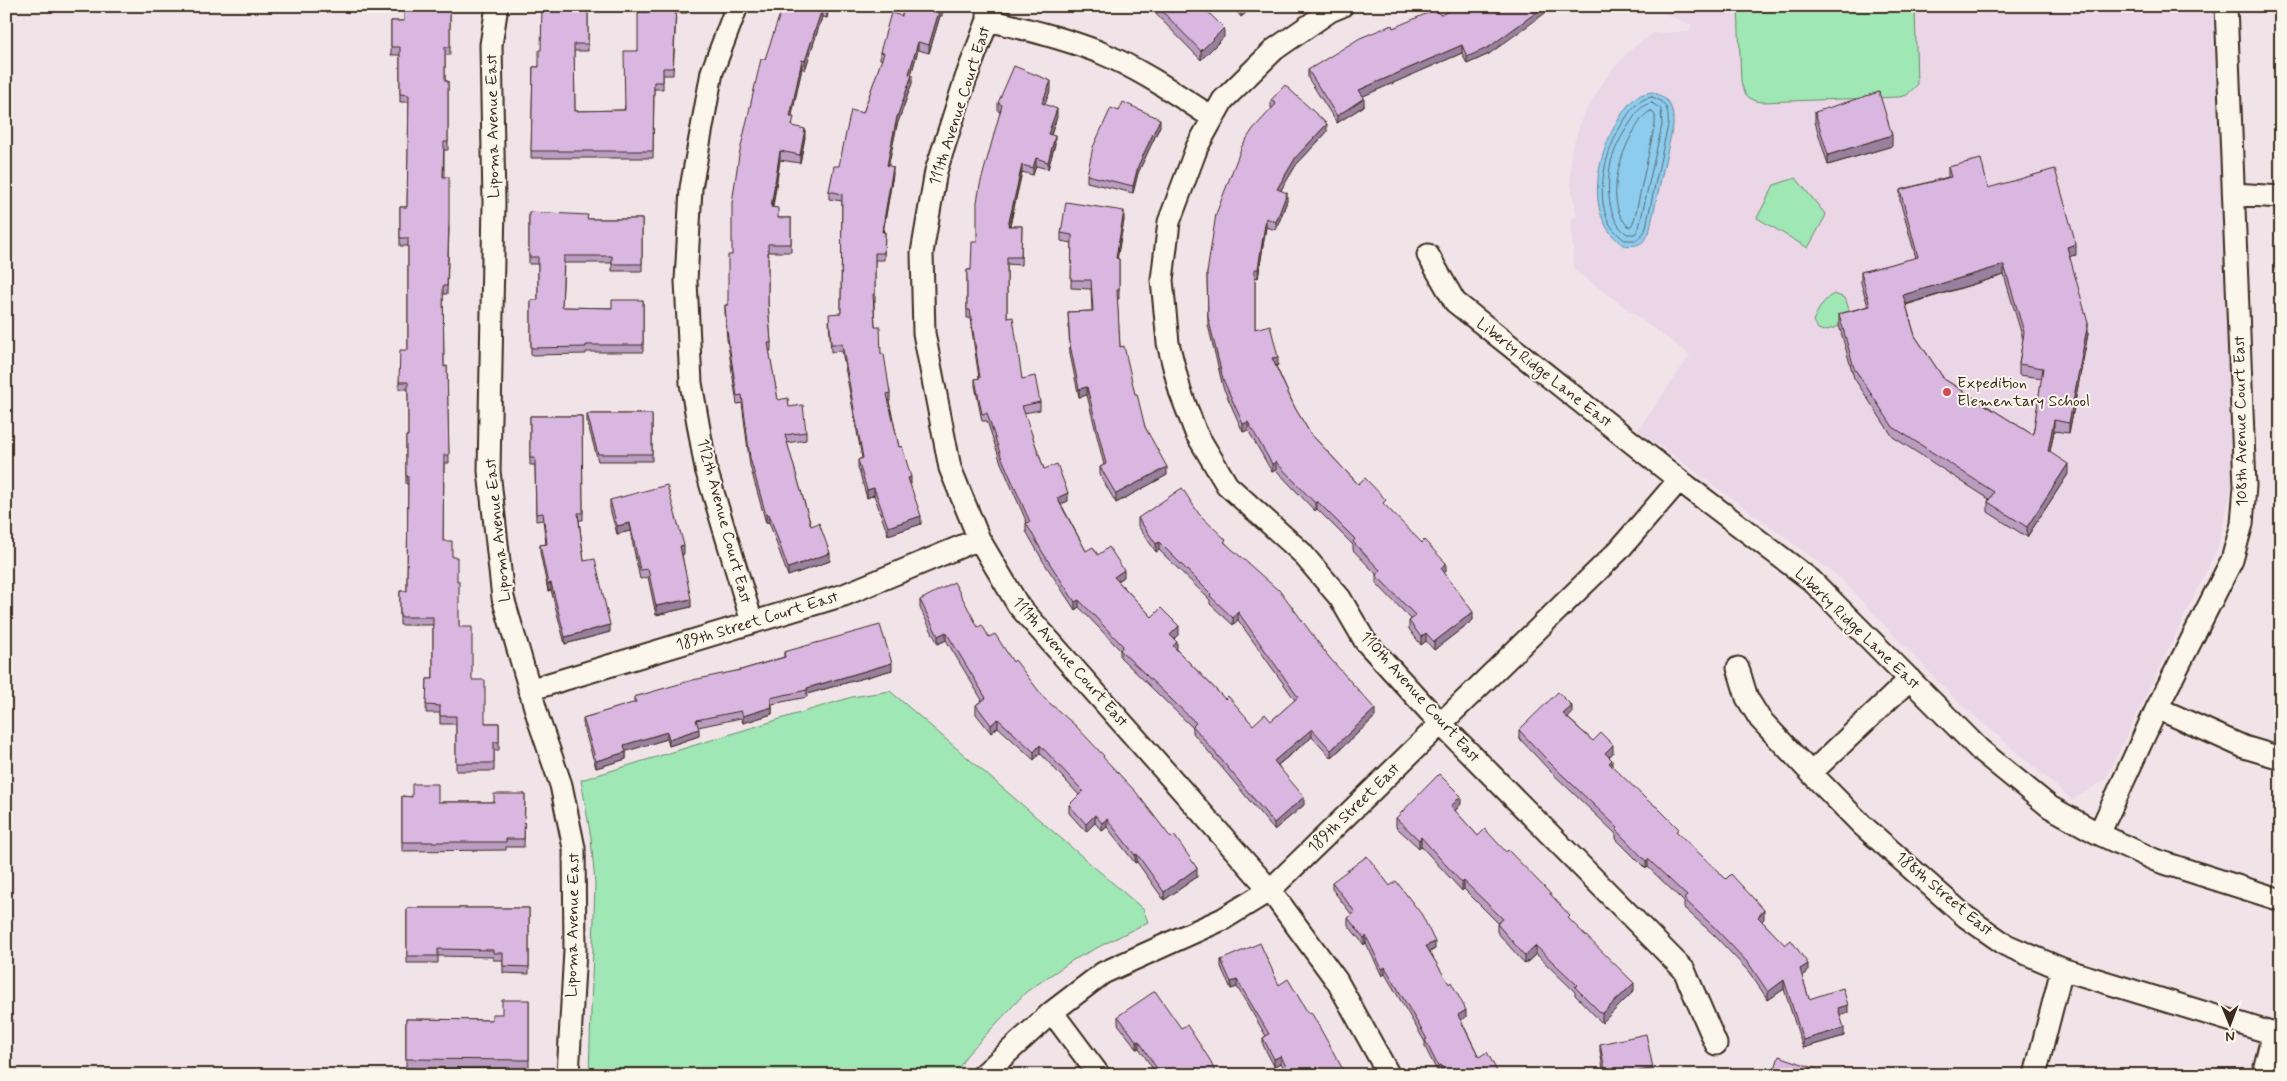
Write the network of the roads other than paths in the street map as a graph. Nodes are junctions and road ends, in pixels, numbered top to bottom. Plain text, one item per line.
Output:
1 (497, 6) edge
2 (737, 6) edge
3 (1342, 6) edge
4 (2226, 6) edge
5 (988, 13) edge
6 (1213, 118) junction
7 (2234, 194) junction
8 (2281, 197) edge
9 (1428, 256) dead end
10 (1679, 480) junction
11 (979, 539) junction
12 (752, 622) junction
13 (1738, 668) dead end
14 (1910, 679) junction
15 (529, 690) junction
16 (2157, 708) junction
17 (1441, 724) junction
18 (2281, 758) edge
19 (1812, 774) junction
20 (2099, 834) junction
21 (1270, 890) junction
22 (2281, 900) edge
23 (2062, 969) junction
24 (1052, 1012) junction
25 (2277, 1034) edge
26 (1716, 1044) dead end
27 (568, 1075) edge
28 (983, 1075) edge
29 (1099, 1075) edge
30 (1389, 1075) edge
31 (2035, 1075) edge
32 (2263, 1075) edge

1 - 15 street, Lipoma Avenue East
2 - 12 street, 112th Avenue Court East
3 - 6 street, 110th Avenue Court East
4 - 7 street, 108th Avenue Court East
5 - 6 street
5 - 11 street, 111th Avenue Court East
6 - 17 street, 110th Avenue Court East
7 - 8 street
7 - 16 street, 108th Avenue Court East
9 - 10 street, Liberty Ridge Lane East
10 - 14 street, Liberty Ridge Lane East
10 - 17 street, 189th Street East
11 - 12 street, 189th Street Court East
11 - 21 street, 111th Avenue Court East
12 - 15 street, 189th Street Court East
13 - 19 street, 188th Street East
14 - 19 street
14 - 20 street, Liberty Ridge Lane East
15 - 27 street, Lipoma Avenue East
16 - 18 street
16 - 20 street, 108th Avenue Court East
17 - 21 street, 189th Street East
17 - 26 street, 110th Avenue Court East
19 - 23 street, 188th Street East
20 - 22 street, Liberty Ridge Lane East
21 - 24 street, 189th Street East
21 - 30 street, 111th Avenue Court East
23 - 25 street, 188th Street East
23 - 31 street
24 - 28 street, 189th Street East
24 - 29 street
25 - 32 street

